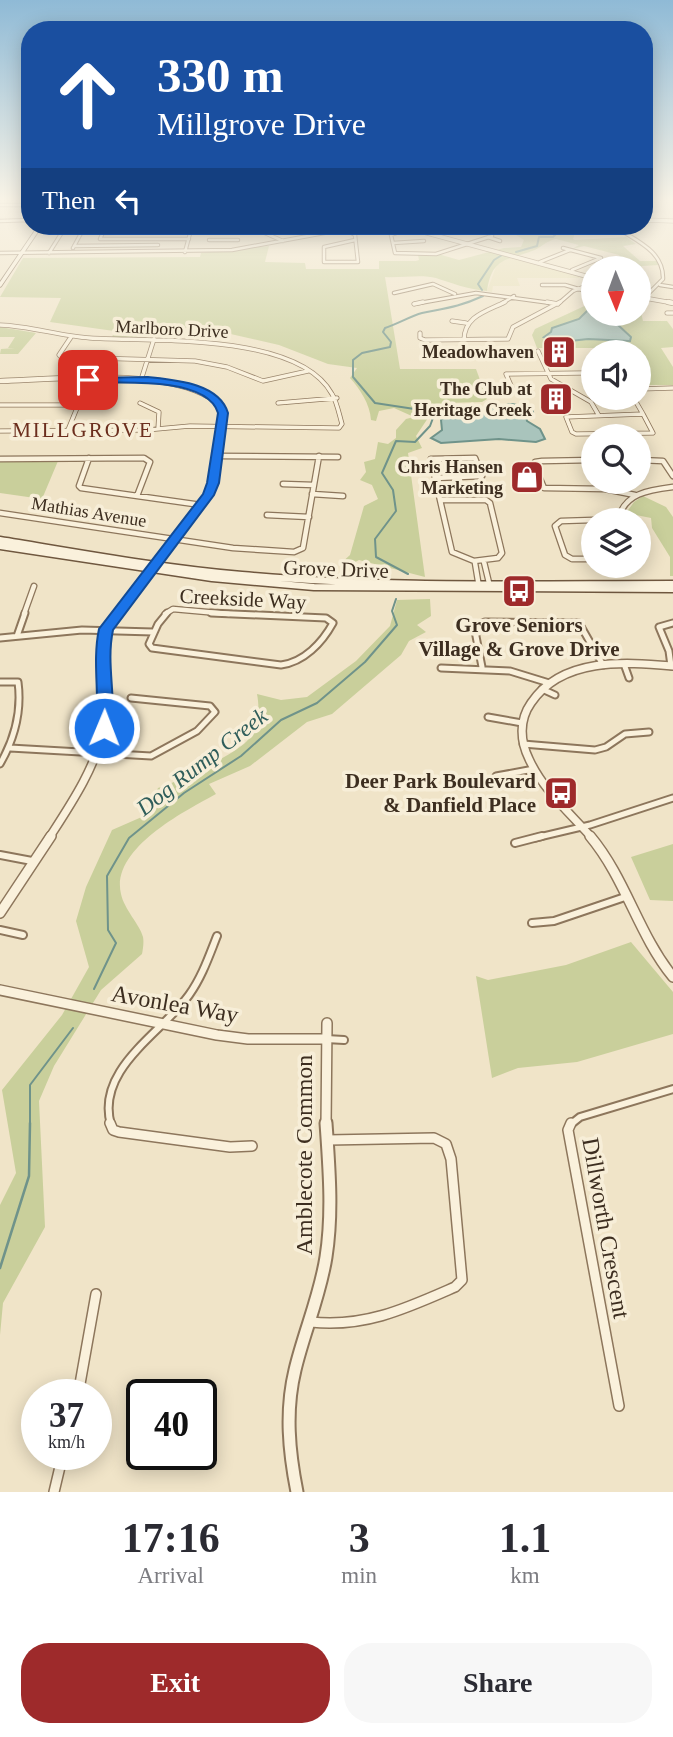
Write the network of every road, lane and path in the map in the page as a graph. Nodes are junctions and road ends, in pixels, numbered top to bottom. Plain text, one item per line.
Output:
1 (11, 267) edge
2 (559, 267) edge
3 (580, 267) edge
4 (665, 267) edge
5 (572, 270) junction
6 (581, 275) edge
7 (0, 285) edge
8 (542, 285) dead end
9 (660, 285) junction
10 (581, 287) edge
11 (673, 287) edge
12 (578, 288) junction
13 (581, 289) edge
14 (651, 291) edge
15 (394, 293) dead end
16 (455, 294) junction
17 (514, 296) junction
18 (651, 300) edge
19 (414, 303) dead end
20 (673, 303) edge
21 (558, 304) junction
22 (667, 313) dead end
23 (673, 313) edge
24 (452, 321) dead end
25 (467, 323) junction
26 (0, 325) edge
27 (420, 333) dead end
28 (72, 337) junction
29 (154, 339) junction
30 (464, 340) junction
31 (538, 351) dead end
32 (148, 358) junction
33 (308, 371) junction
34 (547, 373) junction
35 (581, 373) edge
36 (88, 380) junction
37 (141, 380) junction
38 (0, 381) edge
39 (651, 388) edge
40 (673, 388) edge
41 (513, 390) dead end
42 (581, 396) edge
43 (337, 398) junction
44 (278, 403) dead end
45 (140, 404) dead end
46 (0, 405) edge
47 (78, 405) junction
48 (596, 410) edge
49 (641, 410) edge
50 (598, 414) junction
51 (644, 414) junction
52 (222, 425) junction
53 (158, 429) junction
54 (68, 430) junction
55 (0, 431) edge
56 (217, 456) junction
57 (319, 456) junction
58 (338, 457) dead end
59 (89, 458) junction
60 (0, 459) edge
61 (581, 460) edge
62 (651, 460) edge
63 (673, 476) edge
64 (434, 478) junction
65 (283, 484) dead end
66 (314, 485) junction
67 (673, 487) edge
68 (581, 489) edge
69 (312, 494) junction
70 (631, 494) edge
71 (635, 495) junction
72 (137, 496) junction
73 (343, 496) dead end
74 (440, 500) junction
75 (201, 505) junction
76 (621, 508) edge
77 (0, 513) edge
78 (267, 515) dead end
79 (309, 517) junction
80 (581, 520) edge
81 (174, 539) junction
82 (0, 540) edge
83 (0, 546) edge
84 (581, 559) edge
85 (475, 562) junction
86 (484, 562) junction
87 (153, 567) junction
88 (673, 584) edge
89 (34, 586) dead end
90 (479, 587) junction
91 (490, 587) junction
92 (673, 589) edge
93 (673, 623) edge
94 (106, 629) junction
95 (153, 632) junction
96 (17, 636) junction
97 (0, 638) edge
98 (526, 664) dead end
99 (624, 664) junction
100 (603, 665) junction
101 (672, 666) edge
102 (441, 667) dead end
103 (482, 667) junction
104 (522, 671) junction
105 (629, 678) dead end
106 (0, 682) edge
107 (550, 683) junction
108 (542, 689) junction
109 (555, 695) dead end
110 (131, 698) dead end
111 (488, 717) dead end
112 (522, 723) junction
113 (649, 732) dead end
114 (523, 744) junction
115 (10, 748) junction
116 (96, 753) junction
117 (0, 764) edge
118 (534, 769) junction
119 (496, 776) dead end
120 (673, 798) edge
121 (583, 827) junction
122 (515, 843) dead end
123 (0, 855) edge
124 (32, 862) junction
125 (625, 897) junction
126 (0, 913) edge
127 (533, 923) dead end
128 (0, 930) edge
129 (23, 935) dead end
130 (217, 936) dead end
131 (673, 960) edge
132 (659, 962) junction
133 (673, 977) edge
134 (0, 989) edge
135 (327, 1023) dead end
136 (161, 1025) junction
137 (326, 1040) junction
138 (344, 1040) dead end
139 (673, 1089) edge
140 (328, 1140) junction
141 (252, 1146) dead end
142 (96, 1294) dead end
143 (311, 1322) junction
144 (81, 1379) edge
145 (619, 1406) dead end
146 (59, 1470) edge
147 (54, 1492) edge
148 (297, 1492) edge

1 - 7 main road
2 - 5 street
3 - 5 street
4 - 9 street
5 - 6 street
8 - 12 street
9 - 11 street
9 - 14 street
10 - 12 street
12 - 13 street
12 - 21 street
15 - 16 street
16 - 17 street
16 - 19 street
17 - 21 street
17 - 25 street
18 - 20 street
21 - 30 street
22 - 23 street
24 - 25 street
25 - 30 street
26 - 28 street, Marlboro Drive
27 - 30 street
28 - 29 street, Marlboro Drive
28 - 32 street
29 - 32 street
29 - 33 street, Marlboro Drive
31 - 34 street
32 - 33 street
32 - 37 street
33 - 43 street, Marlboro Drive
34 - 35 street
34 - 41 street
34 - 42 street
36 - 37 street
36 - 38 street
36 - 47 street
37 - 52 street
39 - 40 street
43 - 44 street
43 - 52 street
45 - 53 street
46 - 47 street
47 - 54 street
48 - 50 street
49 - 51 street
50 - 51 street
50 - 51 street
52 - 53 street
52 - 56 street
53 - 54 street
54 - 55 street
56 - 57 street
56 - 75 street
57 - 58 street
57 - 66 street
59 - 60 street
59 - 72 street
59 - 72 street
61 - 68 street
62 - 63 street
64 - 64 street
64 - 74 street
65 - 66 street
66 - 69 street
67 - 71 street
69 - 73 street
69 - 79 street
70 - 71 street
71 - 76 street
72 - 75 street
74 - 85 street
74 - 86 street
75 - 81 street
77 - 81 street, Mathias Avenue
78 - 79 street
79 - 81 street, Mathias Avenue
80 - 84 street
81 - 87 street
82 - 87 main road, Grove Drive
83 - 87 main road, Grove Drive
85 - 86 street
85 - 90 street
86 - 91 street
87 - 90 main road, Grove Drive
87 - 94 street
88 - 91 main road, Grove Drive
89 - 96 street
90 - 91 main road, Grove Drive
91 - 92 main road, Grove Drive
93 - 101 street
94 - 95 street
94 - 96 street
94 - 116 street
95 - 95 street, Creekside Way
96 - 97 street
98 - 104 street
99 - 100 street
99 - 101 street
99 - 105 street
100 - 103 street
100 - 107 street
102 - 103 street
103 - 104 street
104 - 107 street
106 - 115 street
107 - 108 street
108 - 109 street
108 - 112 street
110 - 116 street
111 - 112 street
112 - 114 street
113 - 114 street
114 - 118 street
115 - 116 street
115 - 117 street
116 - 124 street
118 - 119 street
118 - 121 street
120 - 121 street
121 - 122 street
121 - 125 street
123 - 124 street
124 - 126 street
125 - 127 street
125 - 132 street
128 - 129 street
130 - 136 street
131 - 132 street
132 - 133 street
134 - 136 street, Avonlea Way
135 - 137 street, Amblecote Common
136 - 137 street, Avonlea Way
136 - 141 street
137 - 138 street, Avonlea Way
137 - 140 street, Amblecote Common
139 - 145 street, Dillworth Crescent
140 - 143 street, Amblecote Common
140 - 143 street
142 - 144 street
143 - 148 street, Amblecote Common
146 - 147 street

